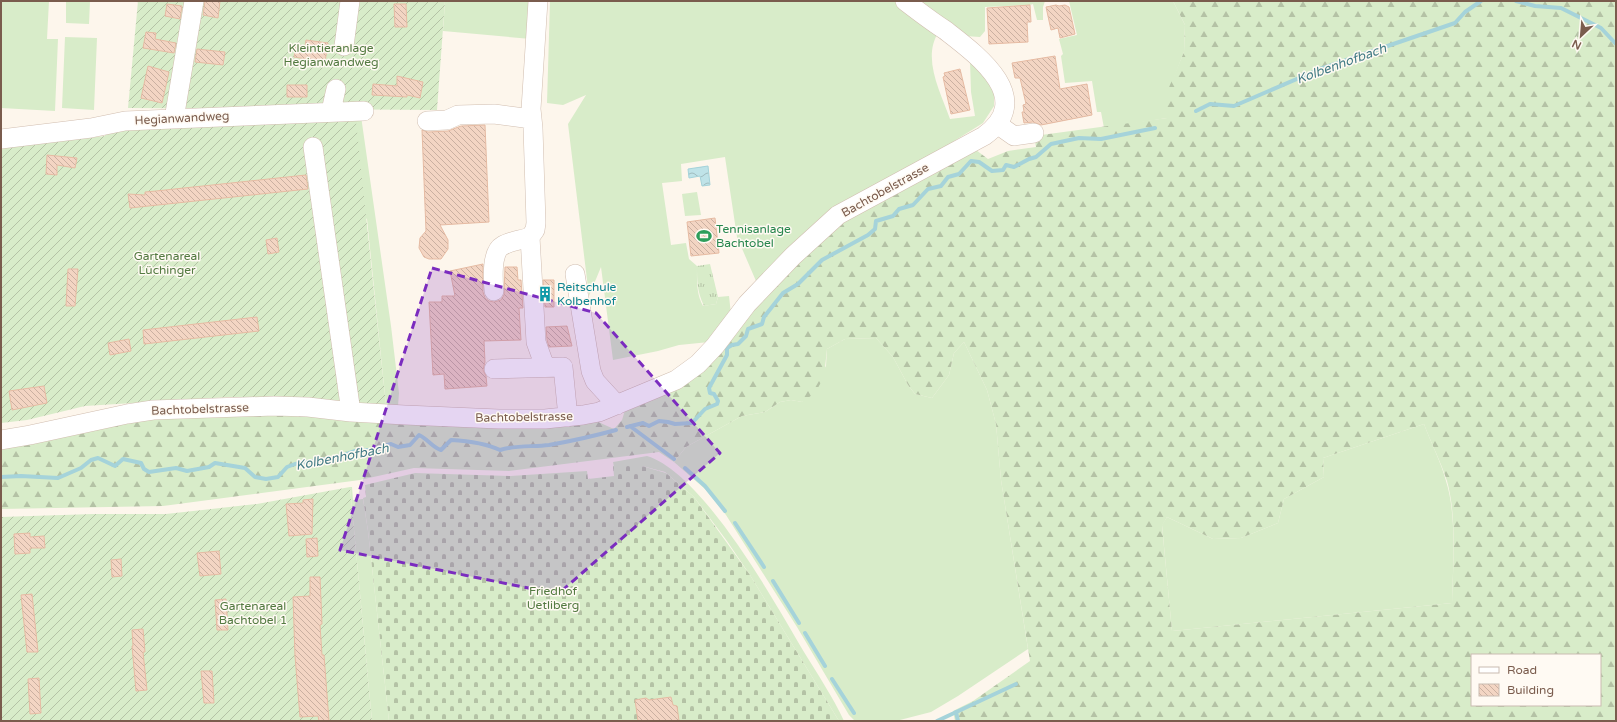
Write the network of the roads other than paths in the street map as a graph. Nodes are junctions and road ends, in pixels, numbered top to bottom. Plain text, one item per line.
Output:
1 (194, 1) edge
2 (350, 1) edge
3 (538, 1) edge
4 (905, 1) edge
5 (344, 46) dead end
6 (336, 89) dead end
7 (331, 111) junction
8 (364, 111) dead end
9 (174, 119) junction
10 (532, 120) junction
11 (427, 121) dead end
12 (997, 124) junction
13 (1034, 133) dead end
14 (1, 139) edge
15 (313, 147) dead end
16 (530, 237) junction
17 (575, 274) dead end
18 (494, 291) dead end
19 (545, 367) junction
20 (494, 369) dead end
21 (617, 404) junction
22 (351, 412) junction
23 (568, 417) junction
24 (1, 440) edge

1 - 9 street
2 - 5 street
3 - 10 street
4 - 12 street
6 - 7 street
7 - 8 street, Hegianwandweg
7 - 9 street, Hegianwandweg
9 - 14 street, Hegianwandweg
10 - 11 street
10 - 16 street
12 - 13 street
12 - 21 street, Bachtobelstrasse
15 - 22 street
16 - 18 street
16 - 19 street
17 - 21 street
19 - 20 street
19 - 23 street
21 - 23 street, Bachtobelstrasse
22 - 23 street, Bachtobelstrasse
22 - 24 street, Bachtobelstrasse

